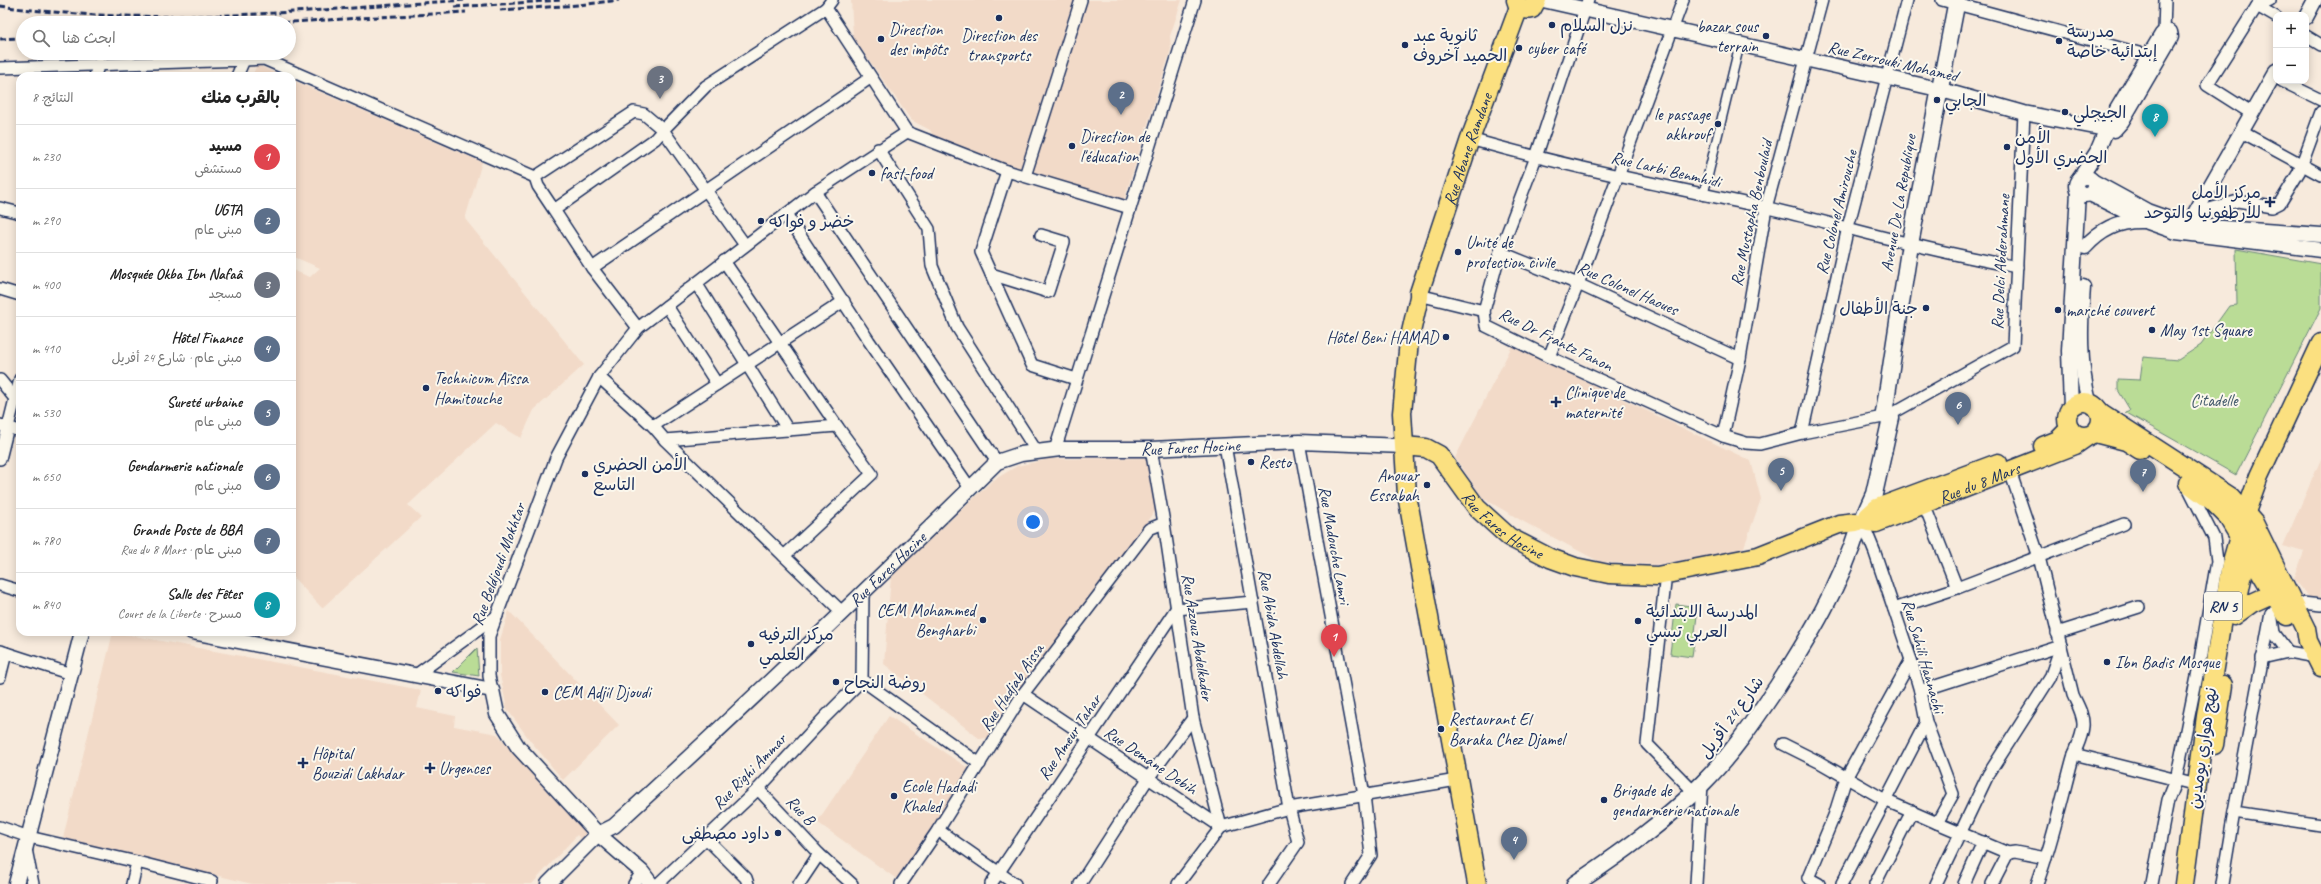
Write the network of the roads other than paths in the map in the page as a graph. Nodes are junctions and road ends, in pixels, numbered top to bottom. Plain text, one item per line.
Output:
1 (1080, 0) edge
2 (1195, 0) edge
3 (1543, 0) edge
4 (1683, 0) edge
5 (1822, 0) edge
6 (1907, 0) edge
7 (2270, 0) edge
8 (2316, 0) edge
9 (1952, 1) edge
10 (829, 4) edge
11 (1525, 4) edge
12 (1586, 4) edge
13 (2165, 5) edge
14 (2258, 6) junction
15 (2309, 12) edge
16 (2273, 15) edge
17 (1673, 30) junction
18 (2164, 32) joint
19 (2309, 38) edge
20 (1740, 43) junction
21 (2321, 45) edge
22 (1806, 58) junction
23 (2153, 59) junction
24 (244, 60) joint
25 (266, 60) edge
26 (99, 63) junction
27 (0, 68) edge
28 (97, 72) edge
29 (239, 72) edge
30 (294, 72) edge
31 (296, 73) edge
32 (870, 78) junction
33 (1887, 78) junction
34 (2273, 83) edge
35 (2290, 84) edge
36 (1938, 89) junction
37 (2321, 100) edge
38 (2321, 112) edge
39 (2024, 113) junction
40 (2251, 113) junction
41 (663, 130) junction
42 (2108, 131) junction
43 (2240, 131) junction
44 (907, 132) junction
45 (1477, 141) junction
46 (878, 149) junction
47 (1536, 157) junction
48 (2302, 165) junction
49 (1007, 171) junction
50 (2321, 175) edge
51 (1025, 176) junction
52 (1619, 176) junction
53 (535, 177) junction
54 (2087, 186) junction
55 (708, 190) junction
56 (815, 192) junction
57 (1703, 196) junction
58 (0, 208) edge
59 (1130, 208) junction
60 (1766, 208) junction
61 (554, 210) junction
62 (16, 212) edge
63 (786, 214) junction
64 (2145, 221) junction
65 (2190, 224) junction
66 (1848, 227) junction
67 (1041, 235) dead end
68 (2321, 235) edge
69 (1910, 244) junction
70 (745, 245) junction
71 (2085, 247) junction
72 (2321, 250) edge
73 (1500, 252) junction
74 (724, 261) junction
75 (2017, 267) junction
76 (592, 268) junction
77 (991, 274) junction
78 (696, 283) junction
79 (1578, 284) junction
80 (0, 289) edge
81 (16, 294) edge
82 (1423, 296) junction
83 (844, 301) junction
84 (666, 306) junction
85 (1484, 311) junction
86 (638, 328) junction
87 (779, 342) junction
88 (2321, 343) edge
89 (1549, 357) junction
90 (1740, 359) junction
91 (747, 365) junction
92 (2321, 369) edge
93 (599, 377) junction
94 (1076, 379) junction
95 (0, 380) edge
96 (717, 384) junction
97 (16, 399) edge
98 (16, 405) edge
99 (2094, 407) junction
100 (2071, 408) junction
101 (1886, 416) junction
102 (4, 426) edge
103 (653, 426) junction
104 (837, 426) junction
105 (2070, 428) junction
106 (16, 430) edge
107 (788, 430) junction
108 (1802, 433) junction
109 (2092, 434) junction
110 (1723, 436) junction
111 (665, 440) junction
112 (1299, 442) junction
113 (1225, 445) junction
114 (1408, 447) junction
115 (1151, 449) junction
116 (1055, 450) junction
117 (1037, 452) junction
118 (0, 459) edge
119 (997, 462) junction
120 (2010, 471) junction
121 (2185, 481) junction
122 (970, 488) junction
123 (1922, 499) junction
124 (2250, 518) junction
125 (1863, 520) junction
126 (1164, 523) junction
127 (2124, 524) dead end
128 (2244, 541) junction
129 (784, 556) junction
130 (2039, 557) junction
131 (1666, 574) junction
132 (0, 585) edge
133 (1957, 588) junction
134 (16, 590) edge
135 (863, 593) junction
136 (1253, 602) junction
137 (2278, 602) junction
138 (2321, 605) edge
139 (2139, 607) dead end
140 (1176, 609) junction
141 (1894, 609) junction
142 (843, 613) junction
143 (497, 615) junction
144 (2234, 616) junction
145 (2057, 633) junction
146 (81, 636) edge
147 (213, 636) edge
148 (2061, 646) junction
149 (3, 652) edge
150 (2288, 652) junction
151 (2262, 658) junction
152 (1911, 660) junction
153 (2318, 662) edge
154 (72, 674) junction
155 (416, 675) junction
156 (0, 678) edge
157 (862, 680) junction
158 (492, 690) junction
159 (1920, 691) junction
160 (1023, 694) junction
161 (1193, 718) junction
162 (1926, 722) junction
163 (1089, 738) junction
164 (1783, 744) dead end
165 (2074, 754) junction
166 (980, 764) junction
167 (1149, 777) junction
168 (1846, 778) junction
169 (1457, 780) junction
170 (2176, 780) junction
171 (2197, 785) junction
172 (1698, 788) junction
173 (758, 789) junction
174 (1364, 795) junction
175 (1887, 801) junction
176 (1289, 808) junction
177 (1912, 811) junction
178 (2234, 812) junction
179 (1937, 823) junction
180 (2321, 825) edge
181 (0, 827) edge
182 (1221, 827) junction
183 (938, 830) junction
184 (1960, 833) junction
185 (598, 834) junction
186 (706, 838) junction
187 (1983, 842) junction
188 (27, 843) junction
189 (2008, 853) junction
190 (819, 854) junction
191 (2046, 858) junction
192 (137, 862) junction
193 (998, 873) junction
194 (638, 878) edge
195 (215, 883) edge
196 (16, 884) edge
197 (33, 884) edge
198 (132, 884) edge
199 (548, 884) edge
200 (651, 884) edge
201 (658, 884) edge
202 (748, 884) edge
203 (799, 884) edge
204 (852, 884) edge
205 (901, 884) edge
206 (991, 884) edge
207 (1015, 884) edge
208 (1080, 884) edge
209 (1178, 884) edge
210 (1269, 884) edge
211 (1352, 884) edge
212 (1476, 884) edge
213 (1489, 884) edge
214 (1575, 884) edge
215 (1696, 884) edge
216 (1819, 884) edge
217 (1842, 884) edge
218 (1875, 884) edge
219 (1936, 884) edge
220 (1964, 884) edge
221 (1992, 884) edge
222 (2037, 884) edge
223 (2152, 884) edge
224 (2184, 884) edge
225 (2195, 884) edge
226 (2222, 884) edge

1 - 51 street
2 - 59 street
3 - 12 street, Rue Zerrouki Mohamed
4 - 17 street
5 - 22 street, Rue Mustapha Benboulaid
6 - 33 street, Rue Colonel Amirouche
7 - 14 street
8 - 15 street
9 - 23 street
9 - 36 main road, Avenue De La Republique
10 - 32 street
10 - 41 street
11 - 45 main road, Rue Abane Ramdane
11 - 82 main road, Rue Abane Ramdane
12 - 17 street, Rue Zerrouki Mohamed
12 - 47 street
13 - 18 street
14 - 16 street
14 - 40 street
17 - 20 street, Rue Zerrouki Mohamed
17 - 52 street
18 - 23 street
19 - 21 street
20 - 22 street, Rue Zerrouki Mohamed
20 - 57 street
22 - 33 street, Rue Zerrouki Mohamed
22 - 60 street, Rue Mustapha Benboulaid
23 - 42 street
24 - 26 street
24 - 29 street
25 - 30 street
26 - 27 street
26 - 28 street
31 - 53 street
32 - 44 street
32 - 55 street
33 - 36 street, Rue Zerrouki Mohamed
33 - 66 street, Rue Colonel Amirouche
34 - 40 street
35 - 37 street
36 - 39 street, Rue Zerrouki Mohamed
36 - 69 main road, Avenue De La Republique
38 - 48 street
39 - 42 street, Rue Zerrouki Mohamed
39 - 75 street, Rue Delci Abderahmane
40 - 43 street
41 - 53 street
41 - 55 street
41 - 61 street
42 - 54 street
43 - 48 street
43 - 65 street
44 - 46 street, Rue Beldjoudi Mokhtar
44 - 49 street
45 - 47 street, Rue Larbi Benmhidi
45 - 82 main road, Rue Abane Ramdane
46 - 56 street, Rue Beldjoudi Mokhtar
46 - 117 street
47 - 52 street, Rue Larbi Benmhidi
47 - 73 street
48 - 50 street
48 - 65 street
49 - 51 street
49 - 77 street
51 - 59 street
52 - 57 street, Rue Larbi Benmhidi
52 - 79 street
53 - 61 street
54 - 64 street
54 - 65 street
54 - 71 street
54 - 100 street
55 - 70 street
55 - 76 street
56 - 63 street, Rue Beldjoudi Mokhtar
56 - 119 street
57 - 60 street, Rue Larbi Benmhidi
58 - 62 street
59 - 94 street
60 - 66 street, Rue Larbi Benmhidi
60 - 90 street, Rue Mustapha Benboulaid
61 - 76 street
63 - 70 street, Rue Beldjoudi Mokhtar
63 - 83 street
64 - 65 street
64 - 71 street
65 - 68 street
65 - 72 street
66 - 69 street, Rue Larbi Benmhidi
66 - 108 street, Rue Colonel Amirouche
67 - 77 street
69 - 75 street, Rue Larbi Benmhidi
69 - 101 main road, Avenue De La Republique
70 - 74 street, Rue Beldjoudi Mokhtar
71 - 99 street
73 - 79 street, Rue Colonel Haoues
73 - 85 street
74 - 78 street, Rue Beldjoudi Mokhtar
74 - 87 street
75 - 101 street, Rue Delci Abderahmane
76 - 86 street
77 - 94 street
78 - 84 street, Rue Beldjoudi Mokhtar
78 - 91 street
79 - 89 street
79 - 90 street, Rue Colonel Haoues
80 - 81 street
82 - 85 street, Rue Dr Frantz Fanon
82 - 114 main road, Rue Abane Ramdane
83 - 87 street
83 - 122 street
84 - 86 street, Rue Beldjoudi Mokhtar
84 - 96 street
85 - 89 street, Rue Dr Frantz Fanon
86 - 93 street, Rue Beldjoudi Mokhtar
87 - 91 street
87 - 104 street
88 - 124 main road, نهج هواري بومدين / RN 5
89 - 110 street, Rue Dr Frantz Fanon
90 - 110 street, Rue Mustapha Benboulaid
91 - 96 street
91 - 107 street
92 - 124 main road, نهج هواري بومدين / RN 5
93 - 103 street
93 - 143 street, Rue Beldjoudi Mokhtar
94 - 116 street
95 - 97 street
96 - 103 street
98 - 102 street
99 - 100 main road
99 - 109 main road
99 - 124 main road
100 - 105 main road
101 - 108 street, Rue Dr Frantz Fanon
101 - 125 main road, Avenue De La Republique
102 - 106 street
102 - 118 street
103 - 111 street
104 - 107 street
104 - 129 street
105 - 109 main road
105 - 123 main road, Rue du 8 Mars
107 - 111 street
108 - 110 street, Rue Dr Frantz Fanon
109 - 120 main road, Rue du 8 Mars
109 - 121 main road
111 - 129 street
112 - 113 street, Rue Fares Hocine
112 - 114 street, Rue Fares Hocine
112 - 174 street, Rue Madouche Lamri
113 - 115 street, Rue Fares Hocine
113 - 136 street, Rue Abida Abdellah
114 - 131 main road, Rue Fares Hocine
114 - 169 main road
114 - 213 main road
115 - 116 street, Rue Fares Hocine
115 - 126 street, Rue Azzouz Abdelkader
116 - 117 street, Rue Fares Hocine
117 - 119 street, Rue Fares Hocine
119 - 122 street, Rue Fares Hocine
120 - 123 main road, Rue du 8 Mars
120 - 130 street
121 - 128 main road
121 - 170 street
122 - 135 street, Rue Fares Hocine
123 - 125 main road, Rue du 8 Mars
123 - 133 street
124 - 128 main road, نهج هواري بومدين / RN 5
124 - 137 main road
125 - 131 main road, Rue Fares Hocine
125 - 141 street, Rue Sahili Hannachi
125 - 172 main road, شارع 24 أفريل
126 - 140 street, Rue Azzouz Abdelkader
126 - 160 street, Rue Hadjab Aissa
127 - 130 street
128 - 137 main road
128 - 144 main road, نهج هواري بومدين / RN 5
128 - 171 main road, نهج هواري بومدين / RN 5
129 - 142 street
130 - 133 street
130 - 145 street
131 - 172 street
132 - 134 street
133 - 141 street
135 - 142 street, Rue Fares Hocine
135 - 157 street
136 - 140 street
136 - 176 street, Rue Abida Abdellah
137 - 138 street
137 - 144 main road
137 - 150 street
137 - 151 street
137 - 153 main road
139 - 145 street
140 - 161 street, Rue Azzouz Abdelkader
140 - 163 street, Rue Ameur Tahar
141 - 152 street, Rue Sahili Hannachi
142 - 185 street, Rue Fares Hocine
143 - 155 street
143 - 158 street, Rue Beldjoudi Mokhtar
144 - 225 main road, نهج هواري بومدين / RN 5
145 - 148 street
146 - 154 street
147 - 155 street
148 - 159 street
148 - 165 street
148 - 184 street
149 - 154 street
149 - 156 street
150 - 151 street
150 - 153 street
151 - 178 street
152 - 159 street, Rue Sahili Hannachi
152 - 168 street
154 - 188 street
155 - 158 street
157 - 166 street
157 - 173 street, Rue Righi Ammar
158 - 185 street, Rue Beldjoudi Mokhtar
159 - 162 street, Rue Sahili Hannachi
160 - 163 street, Rue Demane Debih
160 - 166 street, Rue Hadjab Aissa
161 - 167 street
161 - 182 street, Rue Azzouz Abdelkader
162 - 175 street
162 - 179 street, Rue Sahili Hannachi
163 - 167 street, Rue Demane Debih
163 - 193 street, Rue Ameur Tahar
164 - 168 street
165 - 170 street
165 - 191 street
166 - 183 street, Rue Hadjab Aissa
167 - 182 street, Rue Demane Debih
167 - 208 street
168 - 175 street
168 - 216 street
169 - 174 street
169 - 212 main road
170 - 171 street
170 - 223 street
171 - 224 main road, نهج هواري بومدين / RN 5
172 - 214 main road, شارع 24 أفريل
172 - 215 street
173 - 186 street, Rue Righi Ammar
173 - 190 street, Rue B
174 - 176 street
174 - 211 street, Rue Madouche Lamri
175 - 177 street
175 - 217 street
176 - 182 street
176 - 210 street, Rue Abida Abdellah
177 - 179 street
177 - 218 street
178 - 180 street
178 - 226 street
179 - 184 street
181 - 188 street
182 - 209 street
183 - 193 street
183 - 205 street, Rue Hadjab Aissa
184 - 187 street
184 - 219 street
185 - 194 street, Rue Beldjoudi Mokhtar
185 - 199 street, Rue Fares Hocine
186 - 201 street, Rue Righi Ammar
186 - 202 street
187 - 189 street
187 - 220 street
188 - 192 street
188 - 196 street
188 - 197 street
189 - 191 street
189 - 221 street
190 - 203 street
190 - 204 street, Rue B
191 - 222 street
192 - 195 street
192 - 198 street
193 - 206 street, Rue Ameur Tahar
193 - 207 street
194 - 200 street, Rue Beldjoudi Mokhtar

